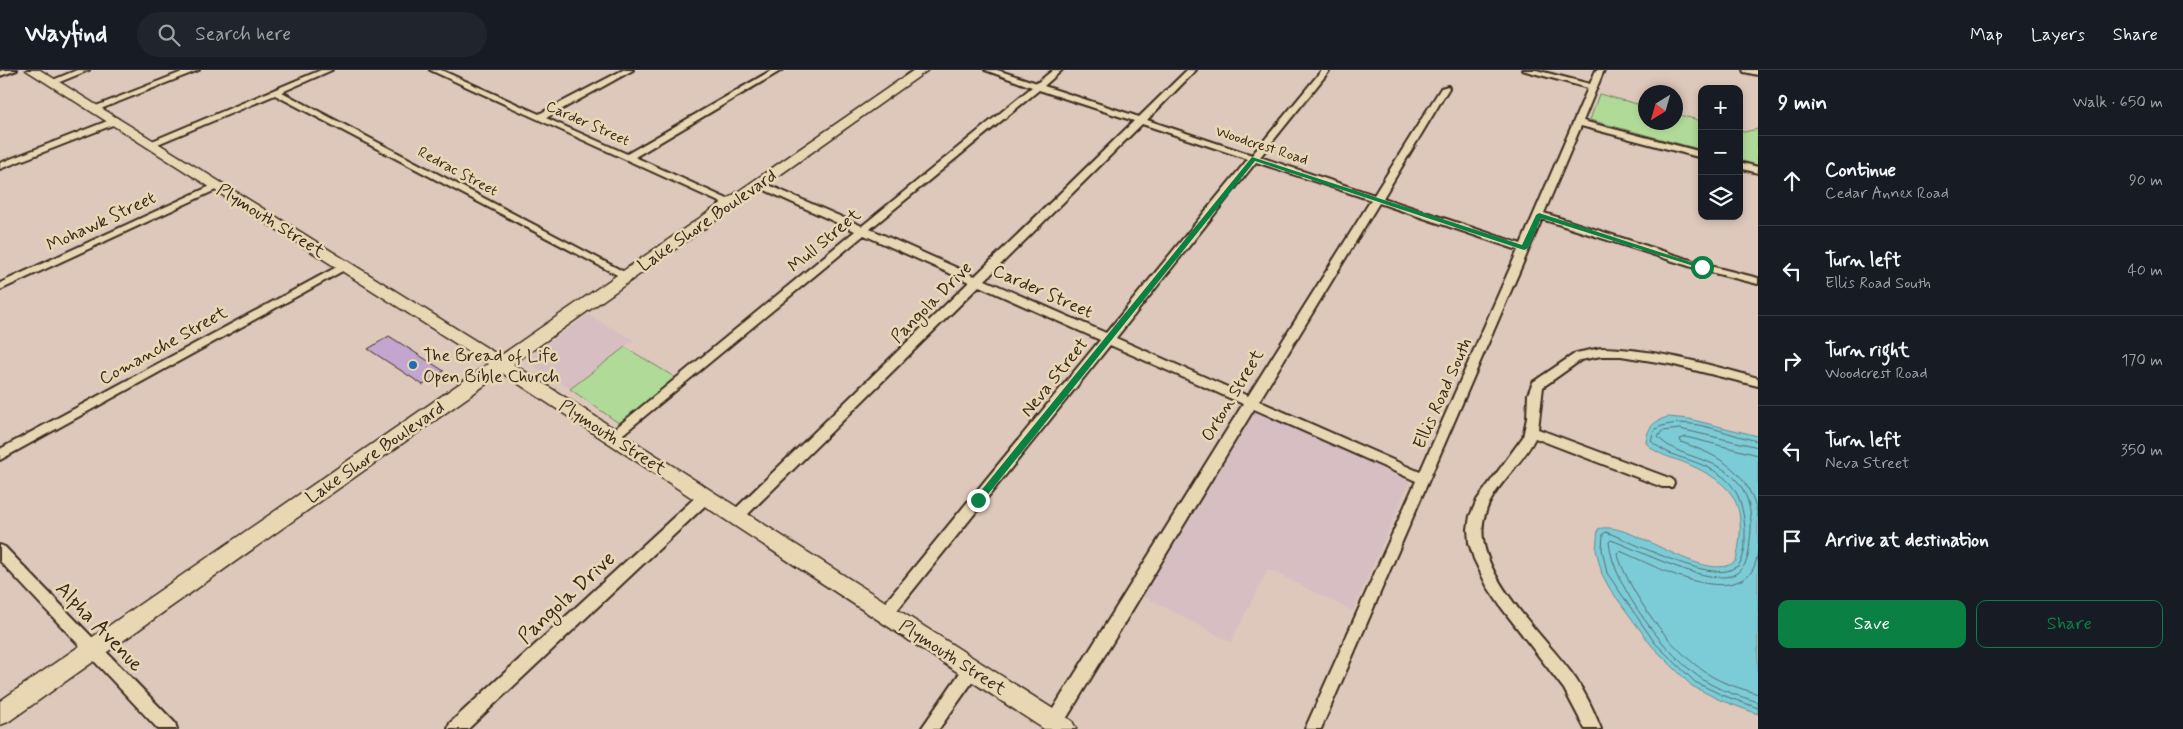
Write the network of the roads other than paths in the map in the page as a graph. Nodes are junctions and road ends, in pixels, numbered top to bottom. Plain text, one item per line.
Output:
1 (13, 70) edge
2 (32, 70) edge
3 (85, 70) edge
4 (195, 70) edge
5 (328, 70) edge
6 (434, 70) edge
7 (629, 70) edge
8 (778, 70) edge
9 (922, 70) edge
10 (989, 70) edge
11 (1058, 70) edge
12 (1192, 70) edge
13 (1326, 70) edge
14 (1526, 70) edge
15 (1600, 70) edge
16 (1747, 70) edge
17 (1758, 73) edge
18 (0, 74) edge
19 (52, 82) junction
20 (1038, 86) junction
21 (1593, 87) junction
22 (1444, 88) dead end
23 (275, 92) junction
24 (94, 108) junction
25 (539, 118) junction
26 (1140, 120) junction
27 (115, 121) junction
28 (1578, 122) junction
29 (150, 144) junction
30 (1698, 154) edge
31 (627, 158) junction
32 (1254, 158) junction
33 (0, 166) edge
34 (1743, 166) edge
35 (1758, 170) edge
36 (759, 184) junction
37 (217, 186) junction
38 (1376, 198) junction
39 (730, 204) junction
40 (1539, 215) junction
41 (863, 231) junction
42 (1524, 248) junction
43 (344, 266) junction
44 (627, 276) junction
45 (978, 281) junction
46 (1758, 281) edge
47 (0, 287) edge
48 (1107, 339) junction
49 (502, 364) junction
50 (1758, 382) edge
51 (1250, 402) junction
52 (1532, 432) junction
53 (612, 436) junction
54 (0, 455) edge
55 (1423, 478) junction
56 (1667, 483) dead end
57 (705, 497) junction
58 (736, 517) junction
59 (0, 551) edge
60 (885, 614) junction
61 (92, 650) junction
62 (972, 669) junction
63 (0, 714) edge
64 (1059, 726) edge
65 (169, 729) edge
66 (456, 729) edge
67 (929, 729) edge
68 (1313, 729) edge
69 (1593, 729) edge

1 - 18 street
2 - 19 street, Plymouth Street
3 - 19 street
4 - 24 street
5 - 23 street
6 - 25 street, Carder Street
7 - 25 street
8 - 31 street
9 - 36 street, Lake Shore Boulevard
10 - 20 street, Woodcrest Road
11 - 20 street, Mull Street
12 - 26 street, Pangola Drive
13 - 32 street, Neva Street
14 - 21 street
15 - 21 street, Ellis Road South
16 - 17 street
19 - 24 street, Plymouth Street
20 - 26 street, Woodcrest Road
20 - 41 street, Mull Street
21 - 28 street, Ellis Road South
22 - 38 street, Orton Street
23 - 29 street
23 - 44 street, Redrac Street
24 - 27 street, Plymouth Street
25 - 31 street, Carder Street
26 - 32 street, Woodcrest Road
26 - 45 street, Pangola Drive
27 - 29 street, Plymouth Street
27 - 33 street
28 - 30 street
28 - 40 street, Ellis Road South
29 - 37 street, Plymouth Street
31 - 39 street, Carder Street
32 - 38 street, Woodcrest Road
32 - 48 street, Neva Street
34 - 35 street
36 - 39 street, Lake Shore Boulevard
36 - 41 street, Carder Street
37 - 43 street, Plymouth Street
37 - 47 street, Mohawk Street
38 - 42 street, Woodcrest Road
38 - 51 street, Orton Street
39 - 44 street, Lake Shore Boulevard
40 - 42 street, Ellis Road South
40 - 46 street
41 - 45 street, Carder Street
41 - 53 street, Mull Street
42 - 55 street, Ellis Road South
43 - 49 street, Plymouth Street
43 - 54 street, Comanche Street
44 - 49 street, Lake Shore Boulevard
45 - 48 street, Carder Street
45 - 58 street, Pangola Drive
48 - 51 street, Carder Street
48 - 60 street, Neva Street
49 - 53 street, Plymouth Street
49 - 61 street, Lake Shore Boulevard
50 - 52 street
51 - 55 street, Carder Street
51 - 64 street, Orton Street
52 - 56 street
52 - 69 street
53 - 57 street, Plymouth Street
55 - 68 street, Ellis Road South
57 - 58 street, Plymouth Street
57 - 66 street, Pangola Drive
58 - 60 street, Plymouth Street
59 - 61 street, Alpha Avenue
60 - 62 street, Plymouth Street
61 - 63 street, Lake Shore Boulevard
61 - 65 street, Alpha Avenue
62 - 64 street, Plymouth Street
62 - 67 street

